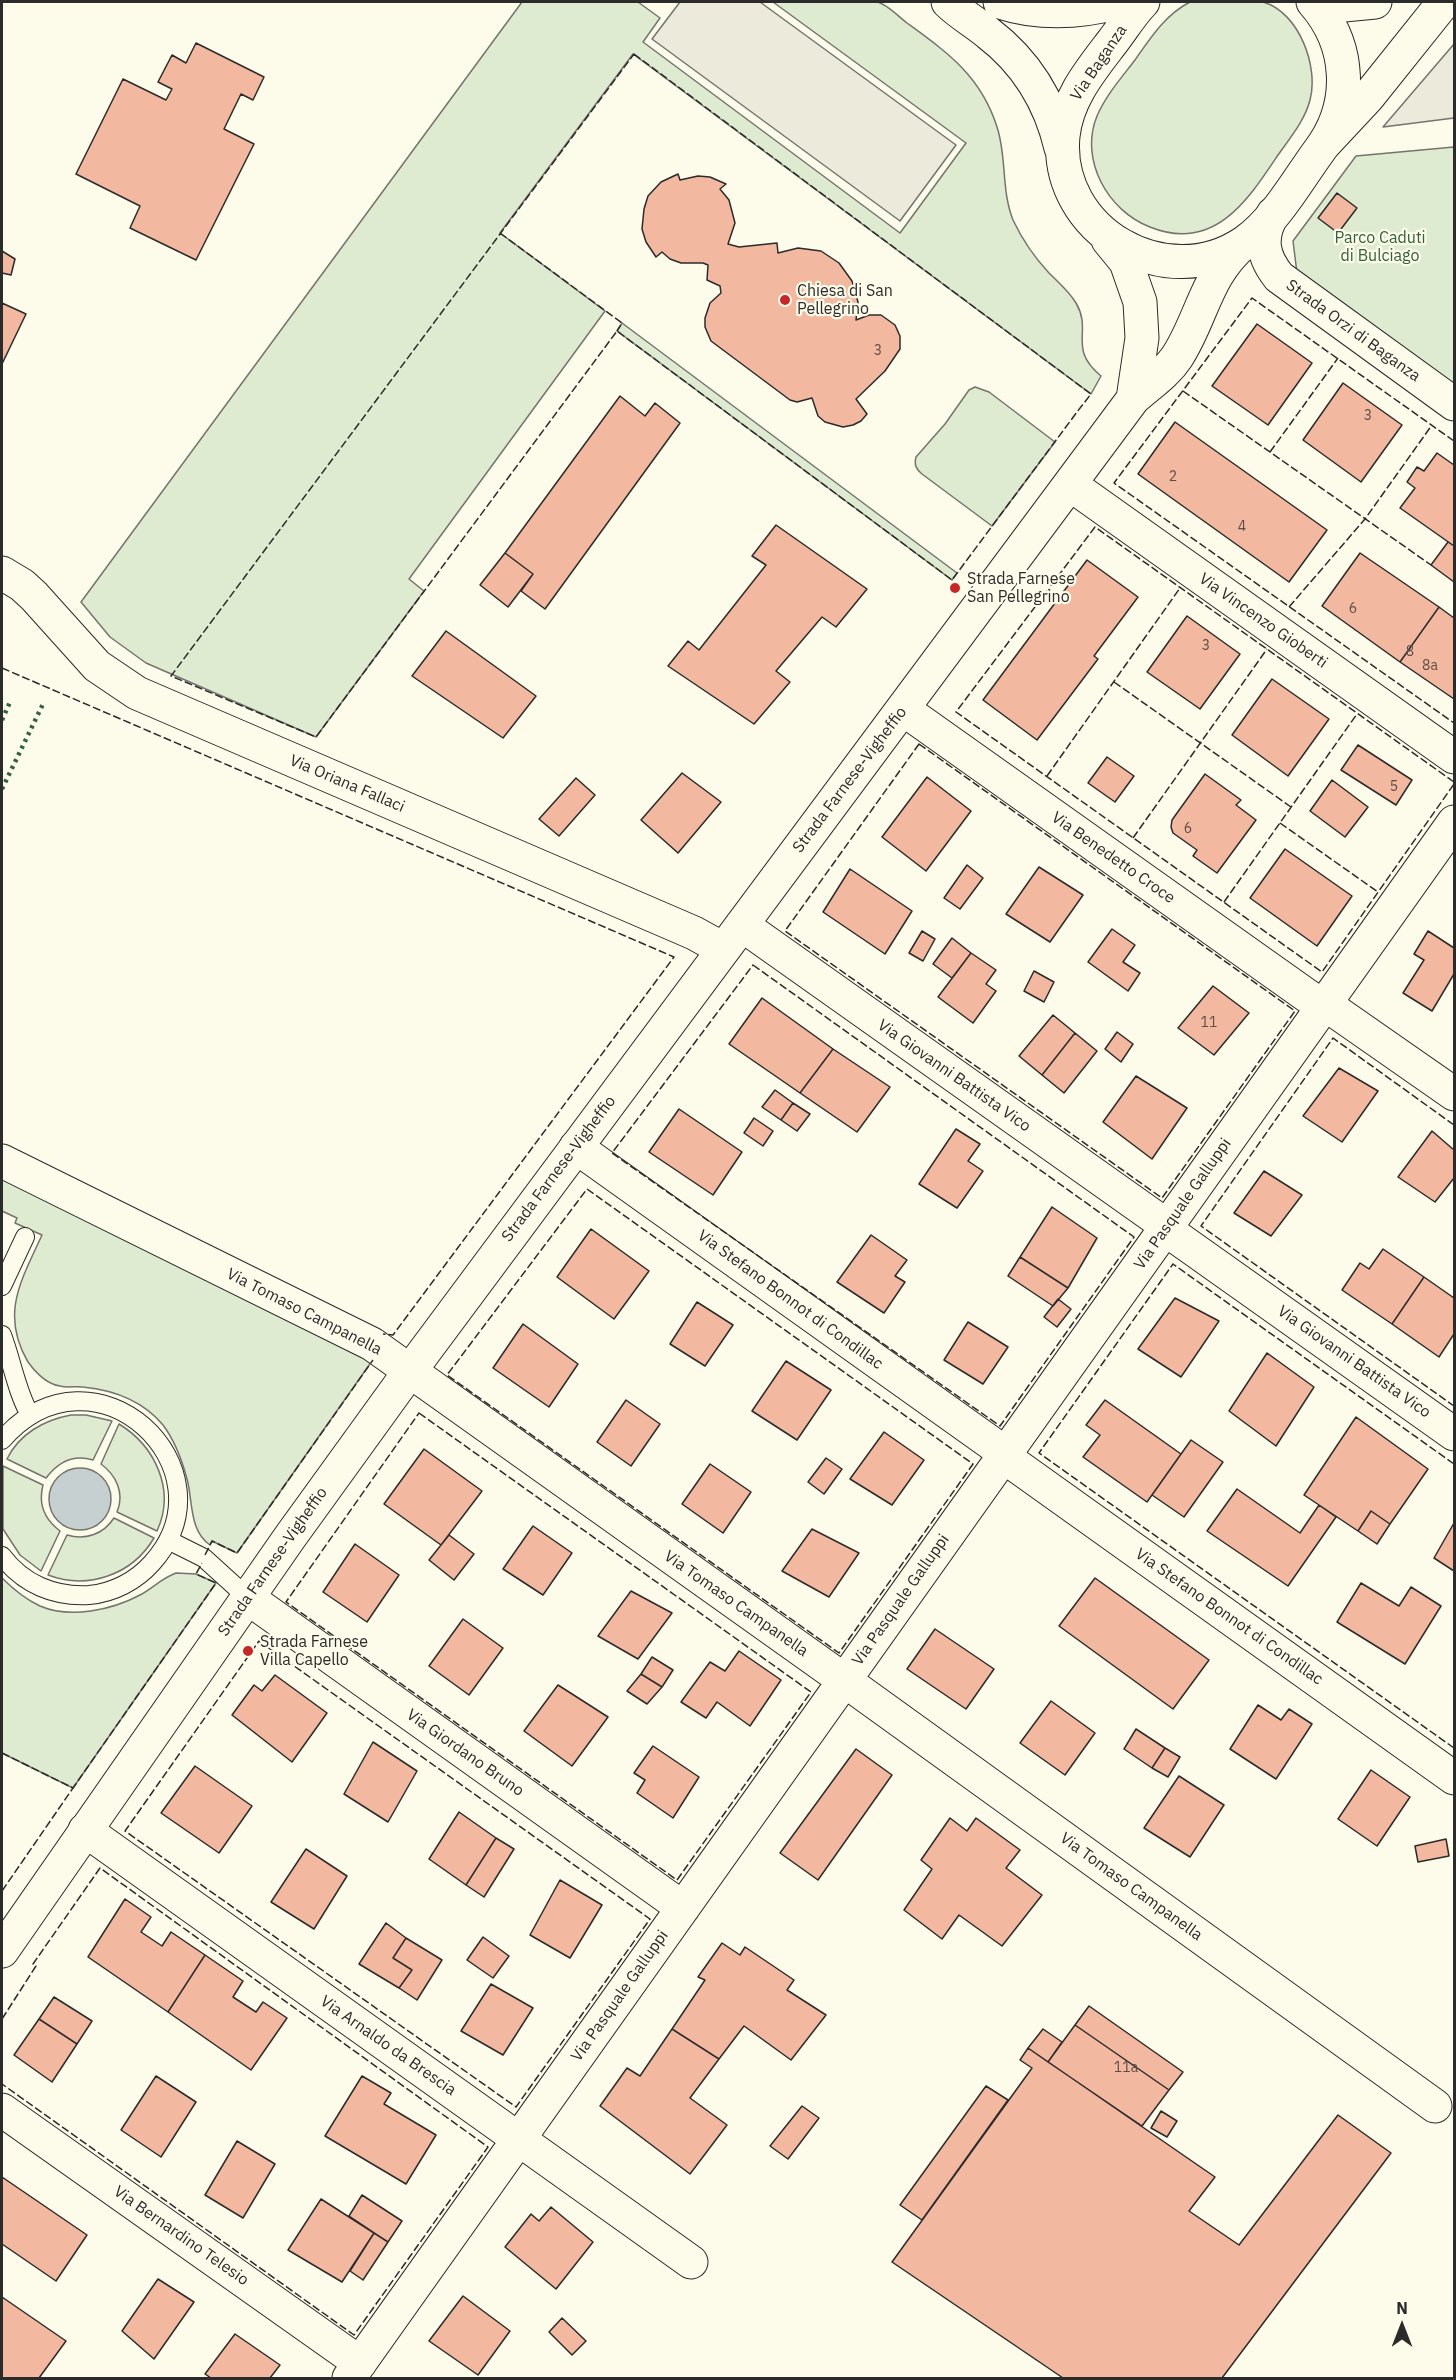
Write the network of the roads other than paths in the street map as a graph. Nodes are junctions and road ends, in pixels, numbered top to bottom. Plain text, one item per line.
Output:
1 (948, 2) edge
2 (1000, 2) edge
3 (1119, 2) edge
4 (1143, 2) edge
5 (1313, 2) edge
6 (1326, 2) edge
7 (1375, 2) edge
8 (1444, 2) edge
9 (1325, 143) junction
10 (1063, 156) junction
11 (1273, 214) junction
12 (1105, 236) junction
13 (1245, 242) junction
14 (1133, 399) junction
15 (1455, 404) edge
16 (1071, 485) junction
17 (2, 573) edge
18 (903, 709) junction
19 (1455, 757) edge
20 (1455, 822) edge
21 (732, 937) junction
22 (1324, 1006) junction
23 (1455, 1094) edge
24 (576, 1147) junction
25 (2, 1161) edge
26 (1166, 1228) junction
27 (25, 1237) dead end
28 (2, 1286) edge
29 (2, 1335) edge
30 (410, 1371) junction
31 (30, 1415) junction
32 (1455, 1434) edge
33 (2, 1440) edge
34 (1004, 1455) junction
35 (168, 1540) junction
36 (2, 1556) edge
37 (248, 1599) junction
38 (844, 1680) junction
39 (1455, 1778) edge
40 (85, 1830) junction
41 (683, 1908) junction
42 (2, 1951) edge
43 (1434, 2106) dead end
44 (2, 2110) edge
45 (519, 2139) junction
46 (691, 2262) dead end
47 (355, 2371) edge

1 - 10 street
2 - 3 street
4 - 10 street, Via Baganza
5 - 9 street, Via Baganza
6 - 7 street
8 - 9 street, Via Baganza
9 - 11 street, Via Baganza
10 - 12 street, Via Baganza
11 - 13 street, Via Baganza
11 - 15 street, Strada Orzi di Baganza
12 - 13 street, Via Baganza
12 - 14 street, Strada Farnese-Vigheffio
13 - 14 street, Strada Farnese-Vigheffio
14 - 16 street, Strada Farnese-Vigheffio
16 - 18 street, Strada Farnese-Vigheffio
16 - 19 street, Via Vincenzo Gioberti
17 - 21 street, Via Oriana Fallaci
18 - 21 street, Strada Farnese-Vigheffio
18 - 22 street, Via Benedetto Croce
20 - 22 street, Via Pasquale Galluppi
21 - 24 street, Strada Farnese-Vigheffio
21 - 26 street, Via Giovanni Battista Vico
22 - 23 street, Via Benedetto Croce
22 - 26 street, Via Pasquale Galluppi
24 - 30 street, Strada Farnese-Vigheffio
24 - 34 street, Via Stefano Bonnot di Condillac
25 - 30 street, Via Tomaso Campanella
26 - 32 street, Via Giovanni Battista Vico
26 - 34 street, Via Pasquale Galluppi
27 - 28 lane
29 - 31 lane
30 - 37 street, Strada Farnese-Vigheffio
30 - 38 street, Via Tomaso Campanella
31 - 33 lane
31 - 35 lane
34 - 38 street, Via Pasquale Galluppi
34 - 39 street, Via Stefano Bonnot di Condillac
35 - 36 lane
35 - 37 lane
37 - 40 street, Strada Farnese-Vigheffio
37 - 41 street, Via Giordano Bruno
38 - 41 street, Via Pasquale Galluppi
38 - 43 street, Via Tomaso Campanella
40 - 42 street, Strada Farnese-Vigheffio
40 - 45 street, Via Arnaldo da Brescia
41 - 45 street, Via Pasquale Galluppi
44 - 47 street, Via Bernardino Telesio
45 - 46 street, Via Arnaldo da Brescia
45 - 47 street, Via Pasquale Galluppi

